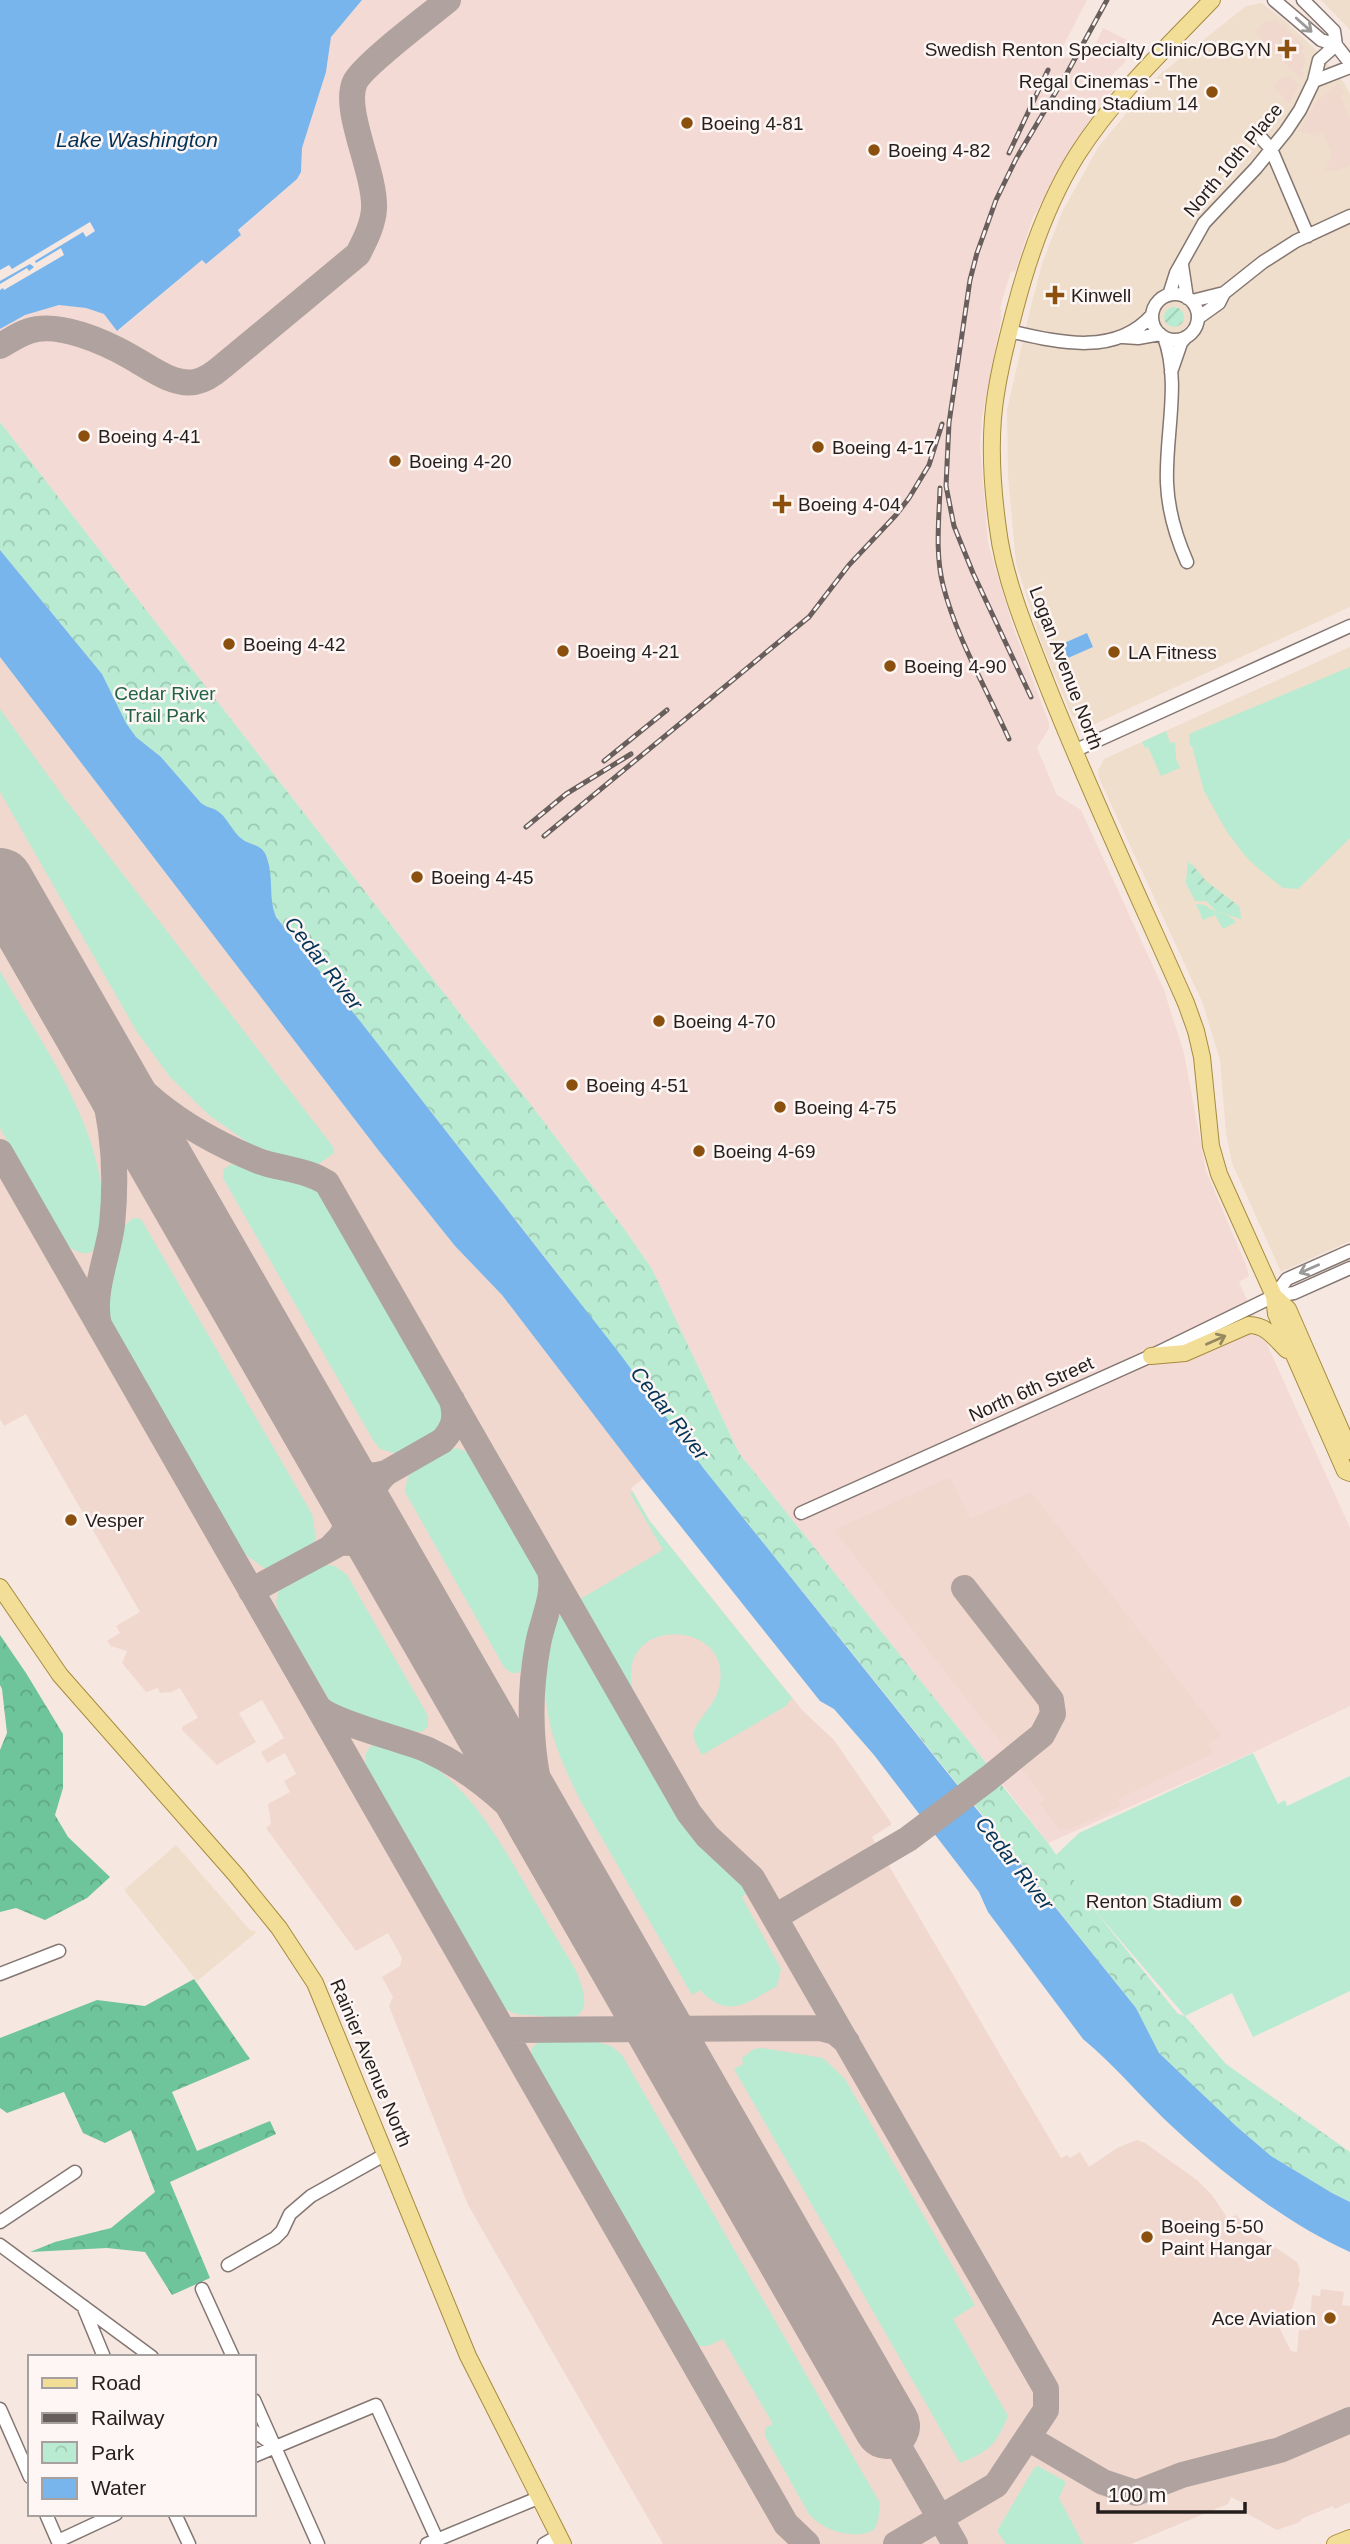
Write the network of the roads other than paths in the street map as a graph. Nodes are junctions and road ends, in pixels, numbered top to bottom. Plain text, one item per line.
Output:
1 (1212, 0) edge
2 (1274, 0) edge
3 (1303, 0) edge
4 (1336, 45) junction
5 (1350, 65) edge
6 (1314, 81) junction
7 (1267, 144) junction
8 (1350, 216) edge
9 (1308, 236) junction
10 (1182, 265) junction
11 (1224, 293) junction
12 (1169, 295) junction
13 (1189, 300) junction
14 (1152, 315) junction
15 (1198, 318) junction
16 (1009, 331) junction
17 (1162, 335) junction
18 (1186, 337) junction
19 (1123, 338) junction
20 (1171, 372) junction
21 (1187, 562) dead end
22 (1350, 626) edge
23 (1074, 751) junction
24 (1350, 1251) edge
25 (1348, 1273) edge
26 (1274, 1296) junction
27 (1151, 1356) junction
28 (1294, 1356) junction
29 (1350, 1451) edge
30 (1350, 1473) edge
31 (801, 1513) dead end
32 (0, 1587) edge
33 (60, 1951) dead end
34 (0, 1974) edge
35 (386, 2154) junction
36 (75, 2172) dead end
37 (0, 2222) edge
38 (0, 2245) edge
39 (228, 2265) dead end
40 (202, 2289) dead end
41 (82, 2306) junction
42 (103, 2355) edge
43 (149, 2355) edge
44 (232, 2355) edge
45 (256, 2404) edge
46 (0, 2409) edge
47 (256, 2432) edge
48 (276, 2447) junction
49 (256, 2455) edge
50 (28, 2472) edge
51 (538, 2498) junction
52 (47, 2516) edge
53 (112, 2516) edge
54 (175, 2516) edge
55 (1350, 2538) edge
56 (555, 2541) edge
57 (58, 2543) edge
58 (434, 2543) edge
59 (188, 2544) edge
60 (318, 2544) edge
61 (1335, 2544) edge

1 - 16 main road, Logan Avenue North
2 -> 4 street
3 - 4 street
4 - 5 street
4 - 6 street, North 10th Place
5 - 6 street
6 - 7 street, North 10th Place
7 - 9 street
7 - 10 street, North 10th Place
8 - 9 street
9 - 11 street
10 - 12 street, North 10th Place
10 - 13 street
11 - 13 street
11 - 15 street
12 - 13 street
12 - 14 street
13 - 15 street
14 - 17 street
14 - 19 street
15 - 18 street
16 - 19 street
16 - 23 main road, Logan Avenue North
17 - 18 street
17 - 19 street
17 - 20 street
18 - 20 street
20 - 21 street
22 - 23 street
23 - 26 main road, Logan Avenue North
24 -> 26 street, North 6th Street
25 - 26 street, North 6th Street
26 - 27 street, North 6th Street
26 - 28 main road, Logan Avenue North
26 - 29 main road, Logan Avenue North
27 -> 28 main road
27 - 31 street, North 6th Street
28 - 30 main road, Logan Avenue North
32 - 35 main road, Rainier Avenue North
33 - 34 street
35 - 39 street
35 - 51 main road, Rainier Avenue North
36 - 37 street
38 - 41 street
40 - 44 street
41 - 42 street
41 - 43 street
45 - 48 street
46 - 50 street
47 - 48 street
48 - 49 street
48 - 58 street
48 - 60 street
51 - 56 main road, Rainier Avenue North
51 - 58 street
52 - 57 street
53 - 57 street
54 - 59 street
55 - 61 main road

